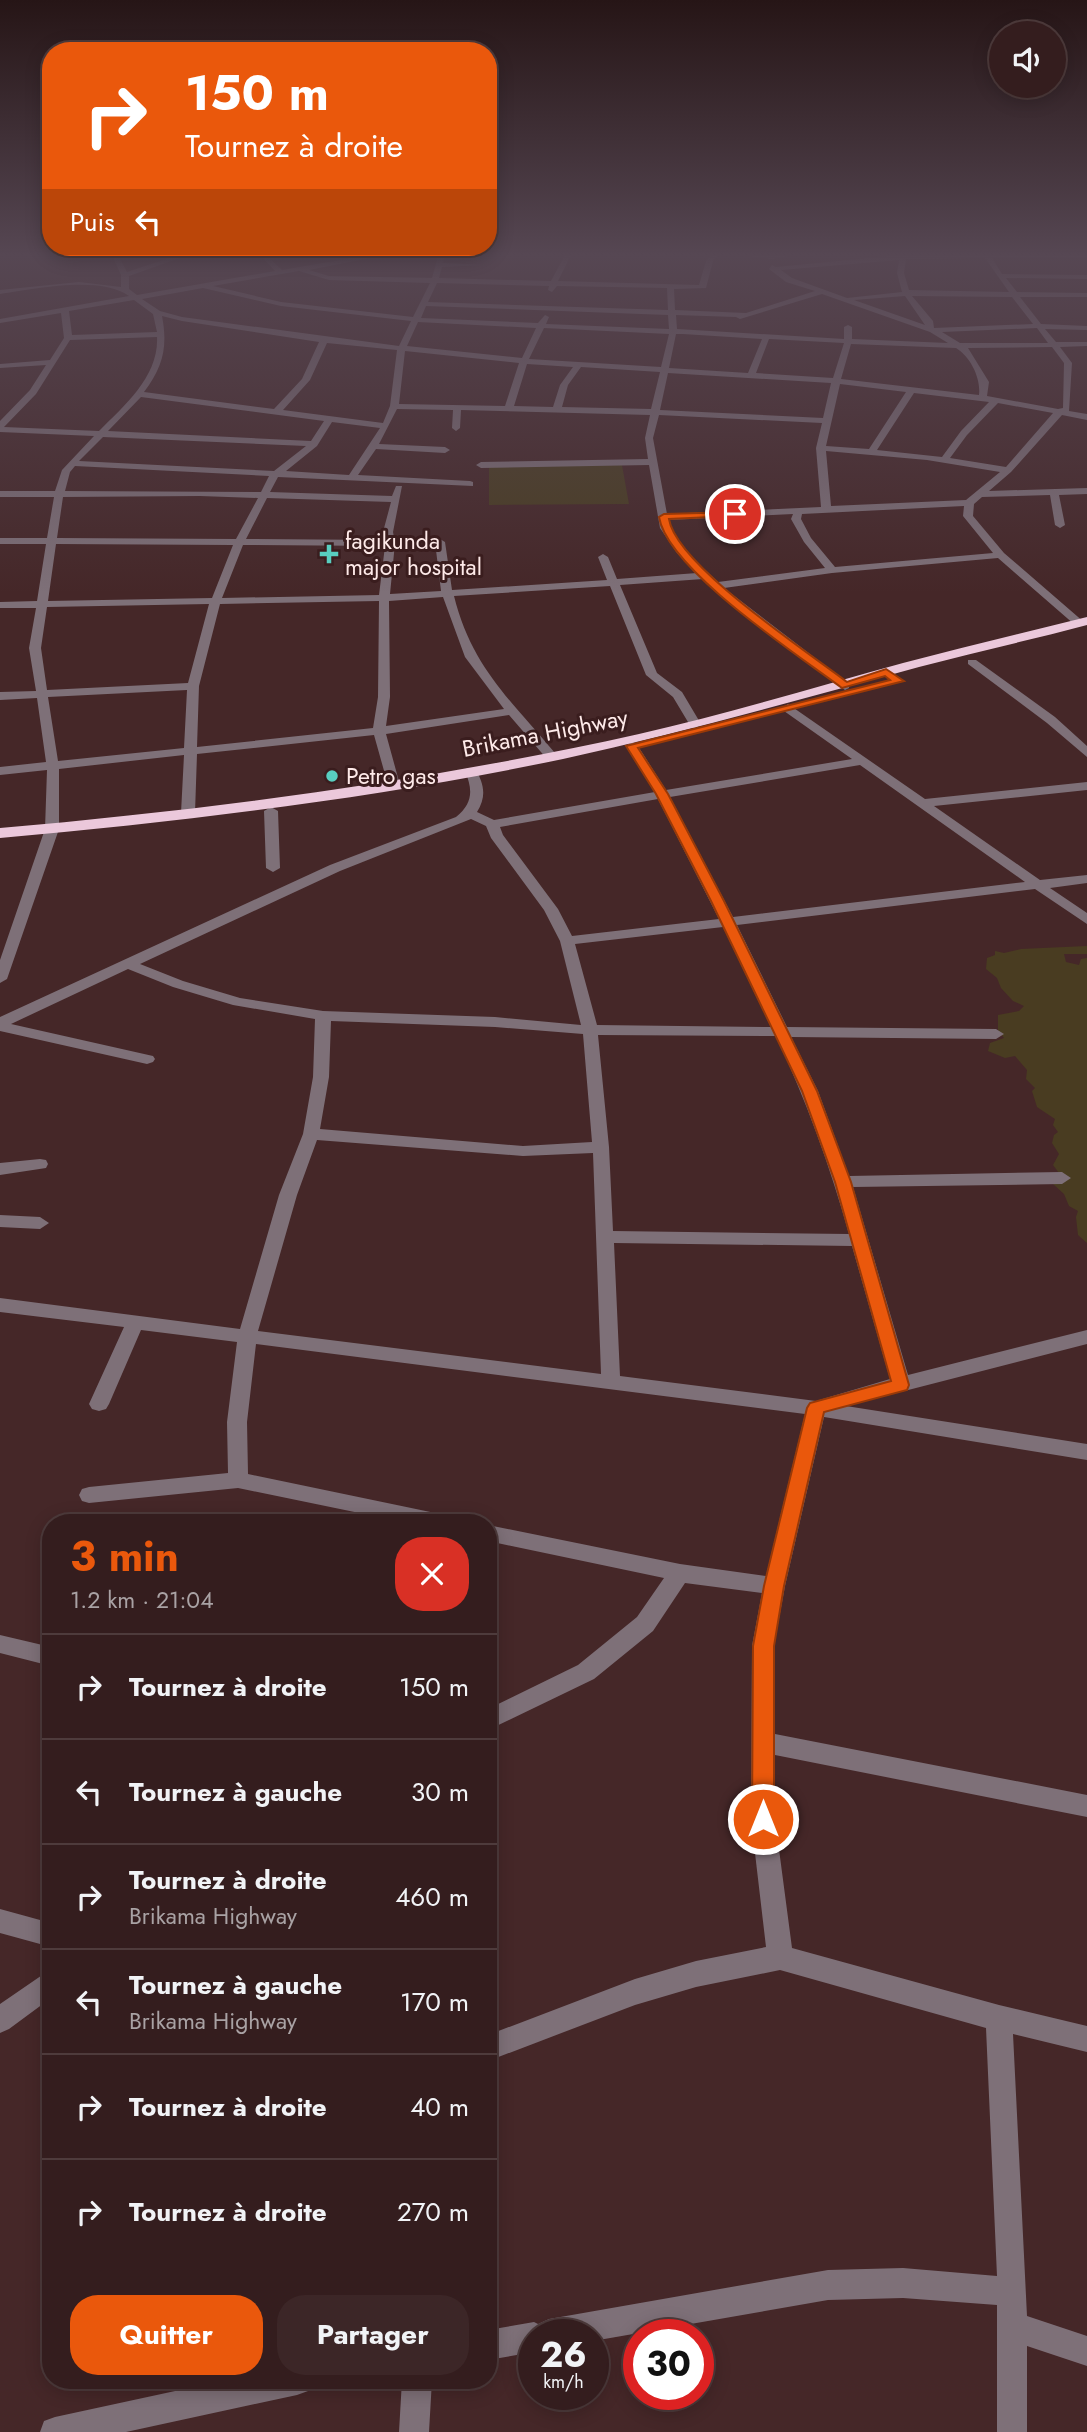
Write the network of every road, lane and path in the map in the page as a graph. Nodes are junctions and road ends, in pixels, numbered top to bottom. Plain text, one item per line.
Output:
1 (50, 366) edge
2 (155, 366) edge
3 (312, 366) edge
4 (399, 366) edge
5 (521, 366) edge
6 (577, 366) edge
7 (621, 366) edge
8 (754, 366) edge
9 (840, 366) edge
10 (975, 366) edge
11 (1068, 366) edge
12 (664, 369) junction
13 (751, 374) junction
14 (836, 381) junction
15 (912, 389) junction
16 (139, 394) junction
17 (983, 398) junction
18 (996, 400) junction
19 (394, 406) junction
20 (1087, 406) edge
21 (457, 408) junction
22 (509, 408) junction
23 (557, 409) junction
24 (1064, 410) junction
25 (654, 412) junction
26 (275, 413) junction
27 (1087, 417) edge
28 (329, 420) junction
29 (826, 421) junction
30 (386, 426) junction
31 (0, 427) edge
32 (456, 428) dead end
33 (100, 432) junction
34 (314, 444) junction
35 (375, 446) junction
36 (821, 448) junction
37 (445, 450) dead end
38 (872, 453) junction
39 (654, 462) junction
40 (934, 462) junction
41 (72, 463) junction
42 (481, 465) dead end
43 (1008, 470) junction
44 (275, 474) junction
45 (352, 478) junction
46 (400, 481) junction
47 (470, 484) dead end
48 (1087, 491) edge
49 (1055, 493) junction
50 (0, 494) edge
51 (59, 494) junction
52 (979, 494) junction
53 (265, 495) junction
54 (397, 499) junction
55 (969, 503) junction
56 (826, 511) junction
57 (799, 512) junction
58 (664, 517) junction
59 (1060, 526) dead end
60 (52, 540) junction
61 (0, 541) edge
62 (440, 542) dead end
63 (239, 543) junction
64 (390, 543) junction
65 (1000, 555) junction
66 (603, 556) dead end
67 (832, 570) junction
68 (705, 576) junction
69 (616, 584) junction
70 (715, 586) junction
71 (447, 595) junction
72 (384, 598) junction
73 (215, 603) junction
74 (0, 605) edge
75 (42, 605) junction
76 (1084, 625) edge
77 (972, 662) junction
78 (892, 677) junction
79 (193, 686) junction
80 (845, 686) junction
81 (42, 692) junction
82 (0, 696) edge
83 (788, 708) junction
84 (514, 711) junction
85 (695, 724) junction
86 (379, 731) junction
87 (632, 746) junction
88 (192, 752) junction
89 (1087, 753) edge
90 (551, 756) junction
91 (861, 761) junction
92 (53, 767) junction
93 (0, 771) edge
94 (473, 775) junction
95 (394, 785) junction
96 (1087, 786) edge
97 (662, 794) junction
98 (923, 803) junction
99 (271, 811) junction
100 (188, 813) junction
101 (470, 814) junction
102 (492, 824) junction
103 (0, 833) edge
104 (51, 833) junction
105 (0, 842) edge
106 (274, 868) dead end
107 (1087, 878) edge
108 (1041, 885) junction
109 (1087, 920) edge
110 (729, 922) junction
111 (567, 941) junction
112 (128, 964) junction
113 (0, 979) edge
114 (323, 1016) junction
115 (0, 1024) edge
116 (590, 1030) junction
117 (781, 1031) junction
118 (996, 1034) dead end
119 (146, 1059) dead end
120 (311, 1134) junction
121 (601, 1147) junction
122 (40, 1164) dead end
123 (0, 1169) edge
124 (1062, 1178) dead end
125 (843, 1182) junction
126 (0, 1221) edge
127 (40, 1223) dead end
128 (606, 1237) junction
129 (860, 1240) junction
130 (0, 1305) edge
131 (135, 1323) junction
132 (1087, 1337) edge
133 (247, 1338) junction
134 (611, 1381) junction
135 (901, 1385) junction
136 (99, 1404) dead end
137 (816, 1408) junction
138 (1087, 1452) edge
139 (238, 1480) junction
140 (89, 1495) dead end
141 (402, 1514) edge
142 (497, 1535) edge
143 (680, 1573) junction
144 (774, 1586) junction
145 (0, 1644) edge
146 (42, 1655) edge
147 (497, 1716) edge
148 (763, 1742) junction
149 (1087, 1806) edge
150 (0, 1921) edge
151 (42, 1933) edge
152 (780, 1957) junction
153 (42, 1989) edge
154 (999, 2018) junction
155 (0, 2020) edge
156 (1087, 2039) edge
157 (497, 2045) edge
158 (1012, 2292) junction
159 (609, 2323) edge
160 (1012, 2326) junction
161 (518, 2340) edge
162 (497, 2343) edge
163 (1087, 2351) edge
164 (241, 2389) edge
165 (416, 2389) edge
166 (55, 2432) edge
167 (414, 2432) edge
168 (1012, 2432) edge

1 - 31 street
2 - 16 street
3 - 26 street
4 - 19 street
5 - 22 street
6 - 23 street
7 - 12 street
8 - 13 street
9 - 14 street
10 - 17 street
11 - 24 street
12 - 13 street
12 - 25 street
13 - 14 street
14 - 15 street
14 - 29 street
15 - 17 street
15 - 38 street
16 - 26 street
16 - 33 street
17 - 18 street
18 - 24 street
18 - 40 street
19 - 21 street
19 - 30 street
20 - 24 street
21 - 22 street
21 - 32 street
22 - 23 street
23 - 25 street
24 - 27 street
24 - 43 street
25 - 29 street
25 - 39 street
26 - 28 street
28 - 30 street
28 - 34 street
29 - 36 street
30 - 35 street
31 - 33 street
33 - 34 street
33 - 41 street
34 - 44 street
35 - 37 street
35 - 45 street
36 - 38 street
36 - 56 street
38 - 40 street
39 - 42 street
39 - 58 street
40 - 43 street
41 - 44 street
41 - 51 street
43 - 52 street
44 - 45 street
44 - 53 street
45 - 46 street
46 - 47 street
46 - 54 street
48 - 49 street
49 - 52 street
49 - 59 street
50 - 51 street
51 - 53 street
51 - 60 street
52 - 55 street
53 - 54 street
53 - 63 street
54 - 64 street
55 - 56 street
55 - 65 street
56 - 57 street
57 - 58 street
57 - 67 street
58 - 68 street
60 - 61 street
60 - 63 street
60 - 75 street
62 - 71 street
63 - 64 street
63 - 73 street
64 - 72 street
65 - 67 street
65 - 76 street
66 - 69 street
67 - 70 street
68 - 69 street
68 - 70 street
69 - 71 street
69 - 85 street
70 - 80 street
71 - 72 street
71 - 84 street
72 - 73 street
72 - 86 street
73 - 75 street
73 - 79 street
74 - 75 street
75 - 81 street
76 - 77 highway, Brikama Highway
76 - 78 highway, Brikama Highway
77 - 78 highway, Brikama Highway
77 - 89 street
78 - 80 highway, Brikama Highway
78 - 83 highway, Brikama Highway
79 - 81 street
79 - 88 street
80 - 85 highway, Brikama Highway
81 - 82 street
81 - 92 street
83 - 87 highway, Brikama Highway
83 - 91 street
84 - 86 street
84 - 90 street
85 - 90 highway, Brikama Highway
86 - 88 street
86 - 95 street
87 - 94 highway, Brikama Highway
87 - 97 street
88 - 92 street
88 - 100 street
90 - 94 highway, Brikama Highway
91 - 97 street
91 - 98 street
92 - 93 street
92 - 104 street
94 - 95 highway, Brikama Highway
94 - 99 highway, Brikama Highway
94 - 101 street
95 - 100 highway, Brikama Highway
96 - 98 street
97 - 102 street
97 - 110 street
98 - 108 street
99 - 104 highway, Brikama Highway
99 - 106 street
100 - 104 highway, Brikama Highway
101 - 102 street
101 - 112 street
102 - 111 street
103 - 104 highway, Brikama Highway
104 - 105 highway, Brikama Highway
104 - 113 street
107 - 108 street
108 - 109 street
108 - 110 street
110 - 111 street
110 - 117 street
111 - 116 street
112 - 114 street
112 - 115 street
114 - 116 street
114 - 120 street
115 - 119 street
116 - 117 street
116 - 121 street
117 - 118 street
117 - 125 street
120 - 121 street
120 - 133 street
121 - 128 street
122 - 123 street
124 - 125 street
125 - 129 street
126 - 127 street
128 - 129 street
128 - 134 street
129 - 135 street
130 - 131 street
131 - 133 street
131 - 136 street
132 - 135 street
133 - 134 street
133 - 139 street
134 - 137 street
135 - 137 street
137 - 138 street
137 - 144 street
139 - 140 street
139 - 141 street
142 - 143 street
143 - 144 street
143 - 147 street
144 - 148 street
145 - 146 street
148 - 149 street
148 - 152 street
150 - 151 street
152 - 154 street
152 - 157 street
153 - 155 street
154 - 156 street
154 - 158 street
158 - 159 street
158 - 160 street
160 - 163 street
160 - 168 street
161 - 162 street
164 - 166 street
165 - 167 street

